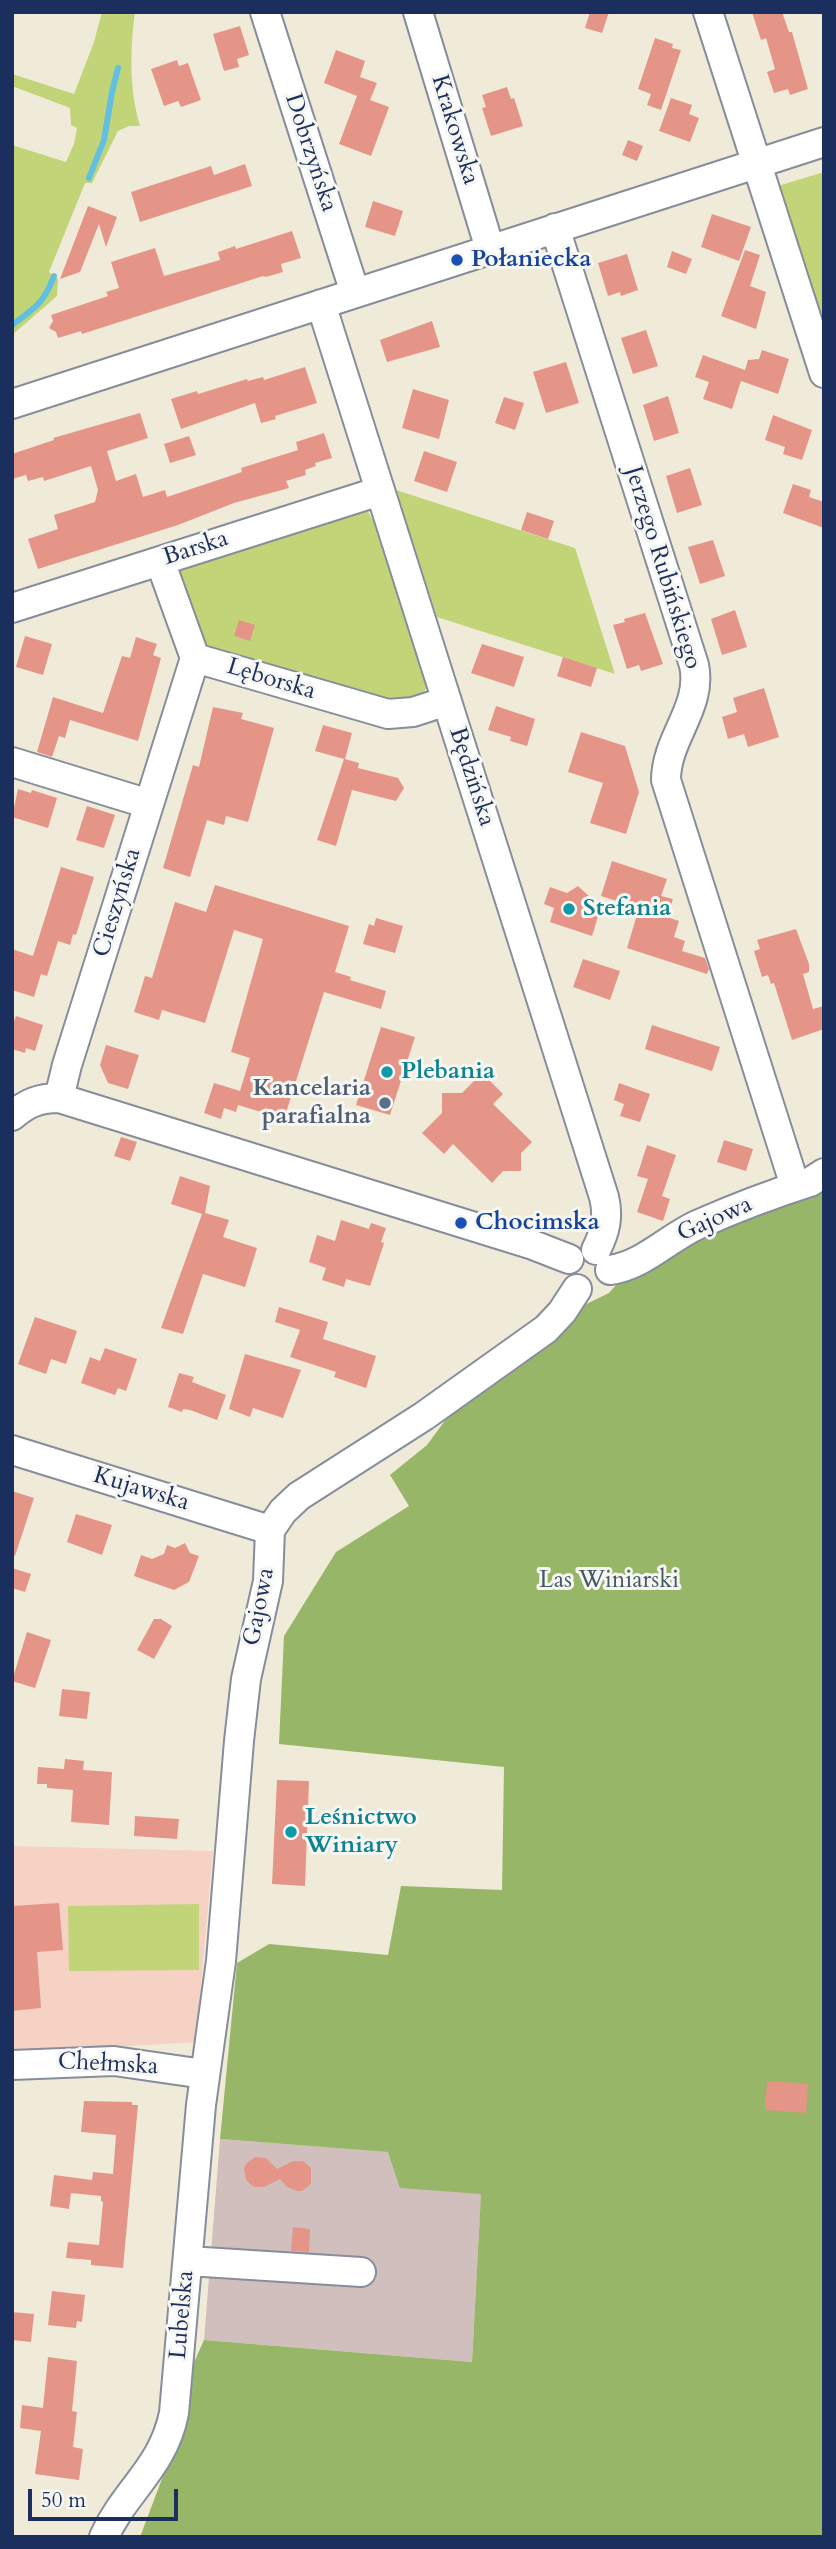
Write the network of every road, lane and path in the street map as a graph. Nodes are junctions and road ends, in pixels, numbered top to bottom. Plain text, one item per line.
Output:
1 (265, 12) edge
2 (418, 12) edge
3 (708, 12) edge
4 (824, 142) edge
5 (756, 163) junction
6 (555, 228) junction
7 (491, 249) junction
8 (355, 293) junction
9 (321, 304) junction
10 (821, 358) edge
11 (12, 404) edge
12 (380, 491) junction
13 (160, 561) junction
14 (12, 608) edge
15 (195, 658) junction
16 (447, 701) junction
17 (12, 762) edge
18 (149, 804) junction
19 (59, 1098) junction
20 (12, 1116) edge
21 (824, 1173) edge
22 (796, 1186) junction
23 (569, 1259) junction
24 (603, 1260) junction
25 (577, 1289) junction
26 (12, 1450) edge
27 (270, 1530) junction
28 (12, 2065) edge
29 (204, 2074) junction
30 (188, 2261) junction
31 (361, 2272) dead end
32 (104, 2537) edge

1 - 8 street, Dobrzyńska
2 - 7 street, Krakowska
3 - 5 street
4 - 5 street
5 - 6 street
5 - 10 street
6 - 7 street
6 - 22 street, Jerzego Rubińskiego
7 - 8 street
8 - 9 street
9 - 11 street
9 - 12 street, Będzińska
12 - 13 street, Barska
12 - 16 street, Będzińska
13 - 14 street, Barska
13 - 15 street, Lęborska
15 - 16 street, Lęborska
15 - 18 street, Cieszyńska
16 - 24 street, Będzińska
17 - 18 street
18 - 19 street, Cieszyńska
19 - 20 street
19 - 23 street
21 - 22 street, Gajowa
22 - 24 street, Gajowa
23 - 24 street
23 - 25 street
24 - 25 street
25 - 27 street
26 - 27 street, Kujawska
27 - 29 street, Gajowa
28 - 29 street, Chełmska
29 - 30 street, Lubelska
30 - 31 street
30 - 32 street, Lubelska

